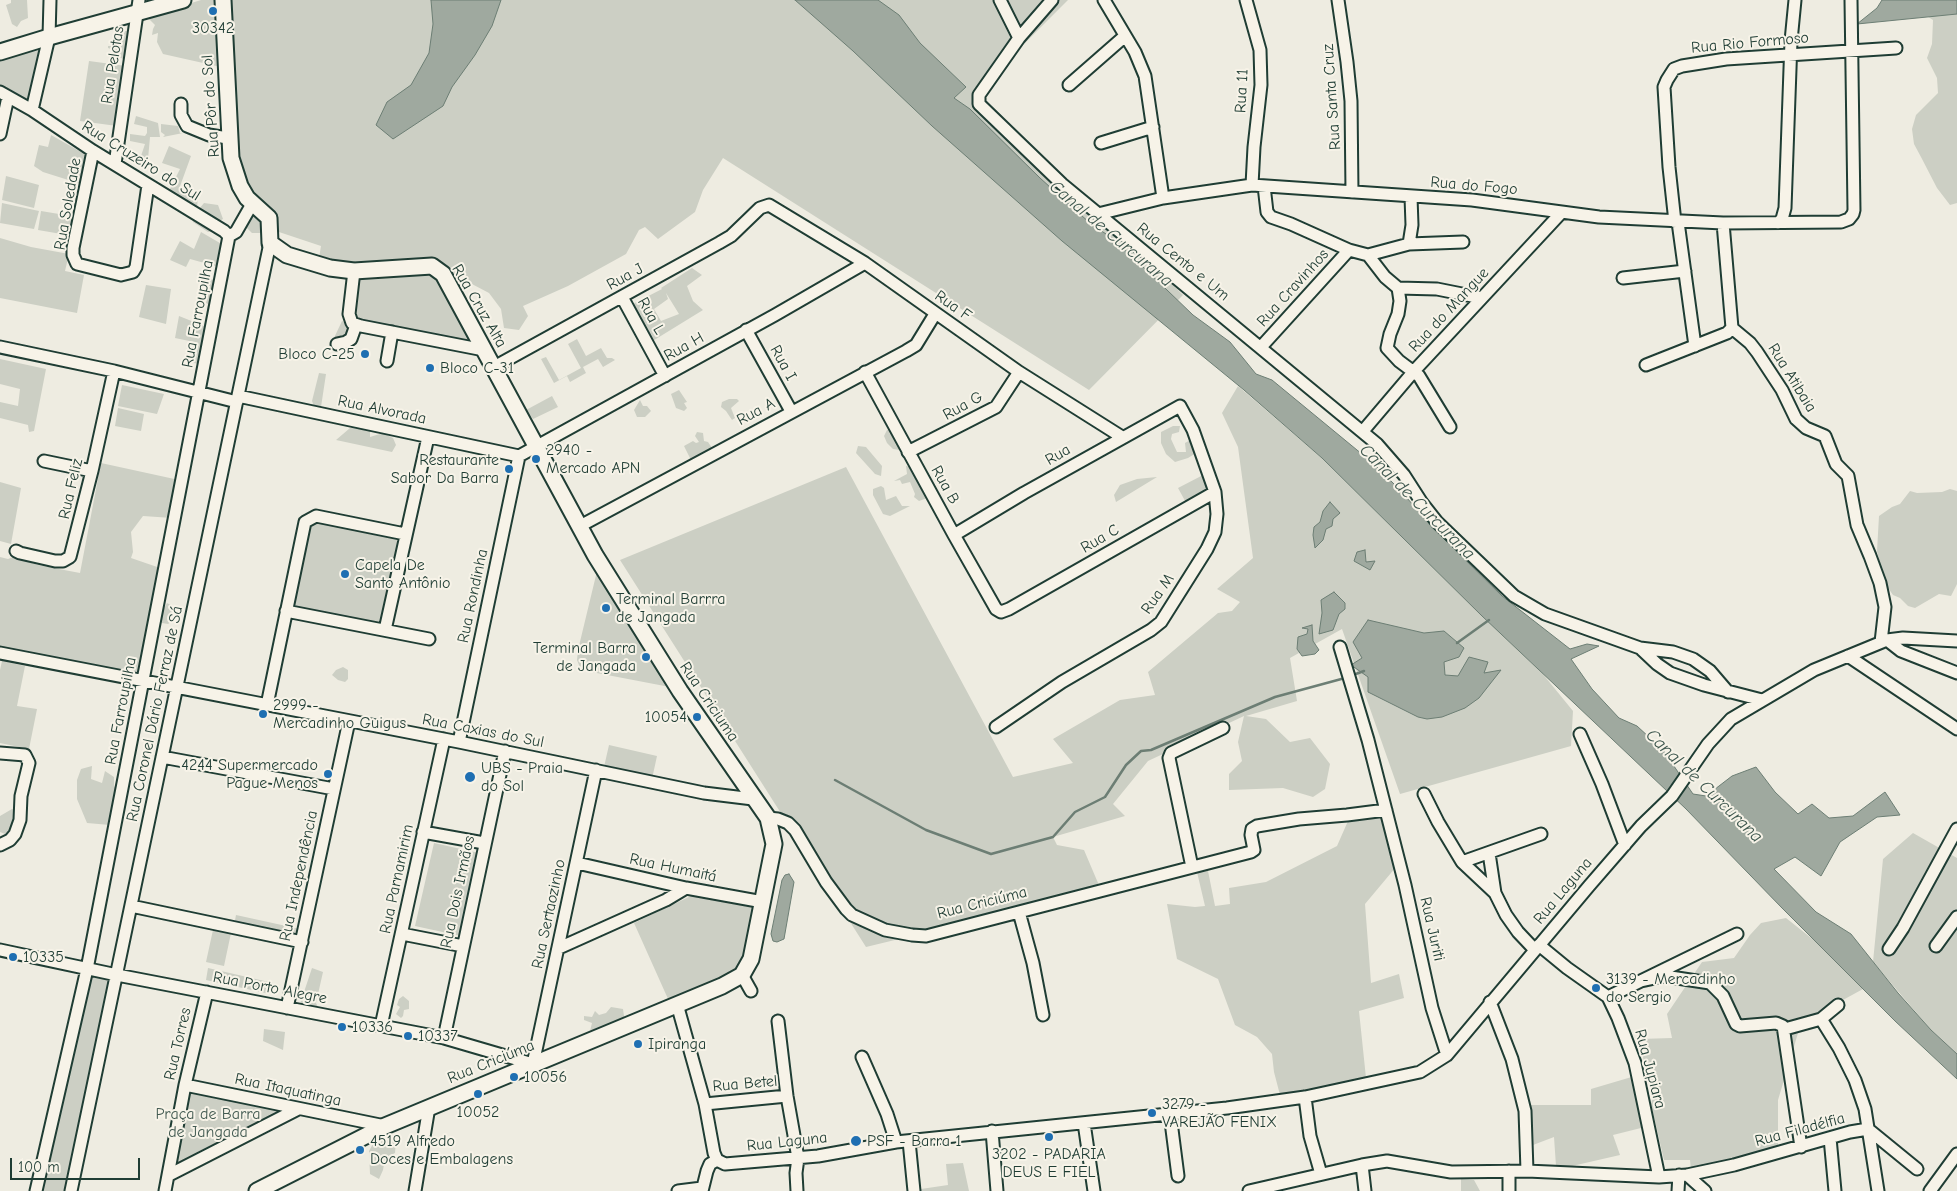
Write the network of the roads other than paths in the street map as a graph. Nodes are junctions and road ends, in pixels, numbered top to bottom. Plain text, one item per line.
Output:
1 (50, 0) edge
2 (183, 0) edge
3 (223, 0) edge
4 (1000, 0) edge
5 (1052, 0) edge
6 (1104, 0) edge
7 (1246, 0) edge
8 (1338, 0) edge
9 (1795, 0) edge
10 (1851, 0) edge
11 (139, 6) edge
12 (1125, 36) junction
13 (49, 37) junction
14 (1019, 38) junction
15 (1896, 48) dead end
16 (1852, 51) junction
17 (0, 52) edge
18 (1791, 54) junction
19 (1069, 85) dead end
20 (4, 95) edge
21 (182, 104) dead end
22 (32, 110) junction
23 (1153, 127) junction
24 (0, 134) edge
25 (228, 138) junction
26 (1101, 143) dead end
27 (93, 151) junction
28 (115, 164) junction
29 (148, 185) junction
30 (1252, 185) junction
31 (1264, 186) junction
32 (1352, 192) junction
33 (1411, 197) junction
34 (1163, 198) junction
35 (252, 204) junction
36 (765, 204) joint
37 (1561, 213) junction
38 (1098, 214) junction
39 (1677, 222) junction
40 (1723, 223) junction
41 (1778, 223) junction
42 (229, 236) junction
43 (1463, 242) dead end
44 (270, 243) junction
45 (1409, 244) junction
46 (1348, 250) junction
47 (1368, 256) junction
48 (864, 263) junction
49 (354, 271) junction
50 (1685, 271) junction
51 (1623, 278) dead end
52 (1398, 288) junction
53 (622, 297) junction
54 (1482, 298) junction
55 (936, 314) junction
56 (356, 325) junction
57 (1732, 328) junction
58 (746, 330) junction
59 (392, 332) junction
60 (337, 344) dead end
61 (1696, 346) junction
62 (0, 347) edge
63 (1261, 347) junction
64 (484, 350) junction
65 (387, 361) dead end
66 (1646, 365) dead end
67 (494, 367) junction
68 (1414, 371) junction
69 (114, 372) junction
70 (866, 372) junction
71 (1019, 372) junction
72 (665, 376) junction
73 (199, 394) junction
74 (237, 399) junction
75 (1180, 406) joint
76 (791, 411) junction
77 (1450, 427) dead end
78 (1363, 432) junction
79 (428, 437) junction
80 (1122, 437) junction
81 (908, 452) junction
82 (540, 455) junction
83 (519, 456) junction
84 (44, 461) dead end
85 (92, 471) junction
86 (1215, 492) junction
87 (580, 526) junction
88 (405, 534) junction
89 (954, 535) junction
90 (16, 551) dead end
91 (286, 610) junction
92 (1000, 612) joint
93 (385, 630) junction
94 (429, 638) dead end
95 (1884, 641) junction
96 (1957, 641) edge
97 (1340, 647) dead end
98 (1640, 648) junction
99 (0, 653) edge
100 (1848, 656) junction
101 (1957, 673) edge
102 (143, 682) junction
103 (177, 688) junction
104 (1728, 692) junction
105 (1762, 700) junction
106 (267, 705) junction
107 (349, 721) junction
108 (996, 727) dead end
109 (1223, 728) dead end
110 (1957, 729) edge
111 (1580, 734) dead end
112 (444, 739) junction
113 (459, 742) junction
114 (504, 751) junction
115 (0, 753) edge
116 (162, 758) junction
117 (596, 770) junction
118 (334, 789) junction
119 (1424, 794) dead end
120 (753, 799) junction
121 (1386, 810) junction
122 (768, 818) junction
123 (1957, 829) edge
124 (423, 832) junction
125 (1541, 834) dead end
126 (484, 843) junction
127 (0, 845) edge
128 (1624, 845) junction
129 (1489, 852) junction
130 (1462, 862) junction
131 (577, 863) junction
132 (1192, 867) junction
133 (686, 888) junction
134 (1495, 893) junction
135 (763, 902) junction
136 (131, 906) junction
137 (1019, 912) junction
138 (1957, 917) edge
139 (402, 934) junction
140 (1737, 934) dead end
141 (302, 942) junction
142 (463, 946) junction
143 (1936, 946) dead end
144 (1537, 947) junction
145 (559, 948) junction
146 (1888, 949) dead end
147 (0, 950) edge
148 (87, 969) junction
149 (117, 975) junction
150 (742, 975) junction
151 (1641, 981) junction
152 (751, 991) dead end
153 (207, 992) junction
154 (1608, 997) junction
155 (1490, 1002) junction
156 (677, 1004) junction
157 (1838, 1005) dead end
158 (287, 1008) junction
159 (1043, 1015) dead end
160 (1821, 1019) junction
161 (778, 1021) dead end
162 (381, 1026) junction
163 (1785, 1029) junction
164 (444, 1038) junction
165 (1447, 1055) junction
166 (862, 1057) dead end
167 (533, 1064) junction
168 (185, 1085) junction
169 (787, 1096) junction
170 (1306, 1097) junction
171 (705, 1104) junction
172 (429, 1107) junction
173 (298, 1109) junction
174 (1170, 1114) junction
175 (1084, 1123) junction
176 (385, 1126) junction
177 (1868, 1129) junction
178 (992, 1132) junction
179 (1830, 1138) junction
180 (910, 1141) junction
181 (896, 1142) junction
182 (1801, 1146) junction
183 (1957, 1154) edge
184 (798, 1158) junction
185 (717, 1160) junction
186 (1362, 1165) junction
187 (1917, 1169) dead end
188 (1509, 1171) junction
189 (1527, 1171) junction
190 (1321, 1174) junction
191 (169, 1175) junction
192 (1683, 1175) junction
193 (1178, 1176) dead end
194 (1659, 1177) junction
195 (702, 1189) edge
196 (36, 1191) edge
197 (71, 1191) edge
198 (165, 1191) edge
199 (257, 1191) edge
200 (415, 1191) edge
201 (678, 1191) edge
202 (797, 1191) edge
203 (914, 1191) edge
204 (997, 1191) edge
205 (1094, 1191) edge
206 (1248, 1191) edge
207 (1365, 1191) edge
208 (1509, 1191) edge
209 (1678, 1191) edge
210 (1705, 1191) edge
211 (1835, 1191) edge
212 (1878, 1191) edge
213 (1930, 1191) edge

1 - 13 street
2 - 11 main road
3 - 25 main road, Rua Pôr do Sol
4 - 14 street
5 - 14 street
6 - 12 street
7 - 30 street, Rua 11
8 - 32 street, Rua Santa Cruz
9 - 18 street
10 - 16 street
11 - 13 main road
11 - 28 street, Rua Pelotas
12 - 19 street
12 - 23 street
13 - 17 main road
13 - 22 street
14 - 38 street, Rua Cento e Um
15 - 16 street, Rua Rio Formoso
16 - 18 street, Rua Rio Formoso
16 - 41 street, Rua do Fogo
18 - 39 street, Rua Rio Formoso
18 - 41 street
20 - 22 street, Rua Cruzeiro do Sul
20 - 24 street
21 - 25 street
22 - 27 street, Rua Cruzeiro do Sul
23 - 26 street
23 - 34 street
25 - 35 main road, Rua Pôr do Sol
27 - 28 street, Rua Cruzeiro do Sul
27 - 29 street, Rua Soledade
28 - 29 street, Rua Cruzeiro do Sul
29 - 42 street, Rua Cruzeiro do Sul
30 - 31 street, Rua do Fogo
30 - 34 street, Rua do Fogo
31 - 32 street, Rua do Fogo
31 - 46 street
32 - 33 street, Rua do Fogo
33 - 37 street, Rua do Fogo
33 - 45 street
34 - 38 street, Rua do Fogo
35 - 42 street
35 - 44 main road, Rua Pôr do Sol
36 - 48 street, Rua F
36 - 53 street, Rua J
37 - 39 street, Rua do Fogo
37 - 54 street, Rua do Mangue
38 - 63 street, Rua Cento e Um
39 - 40 street, Rua do Fogo
39 - 50 street, Rua Rio Formoso
40 - 41 street, Rua do Fogo
40 - 57 street
42 - 73 street, Rua Farroupilha
43 - 45 street
44 - 49 main road, Rua Cruz Alta
44 - 74 street, Rua Coronel Dário Ferraz de Sá
45 - 47 street
46 - 47 street
46 - 63 street, Rua Cravinhos
47 - 52 street
48 - 55 street, Rua F
48 - 58 street, Rua H
49 - 56 street
49 - 64 main road, Rua Cruz Alta
50 - 51 street
50 - 61 street, Rua Rio Formoso
52 - 54 street
52 - 68 street
53 - 67 street, Rua J
53 - 72 street, Rua L
54 - 68 street, Rua do Mangue
55 - 70 street, Rua A
55 - 71 street, Rua F
56 - 59 street
56 - 60 street
57 - 61 street
57 - 95 street, Rua Atibaia
58 - 72 street, Rua H
58 - 76 street, Rua I
59 - 64 street
59 - 65 street
61 - 66 street
62 - 69 street, Rua Alvorada
63 - 78 street, Rua Cento e Um
64 - 67 main road, Rua Cruz Alta
67 - 82 main road, Rua Cruz Alta
68 - 77 street
68 - 78 street, Rua do Mangue
69 - 73 street, Rua Alvorada
69 - 85 street, Rua Feliz
70 - 76 street, Rua A
70 - 81 street, Rua B
71 - 80 street, Rua F
71 - 81 street, Rua G
72 - 82 street, Rua H
73 - 74 street, Rua Alvorada
73 - 102 street, Rua Farroupilha
74 - 79 street, Rua Alvorada
74 - 103 street, Rua Coronel Dário Ferraz de Sá
75 - 80 street, Rua
75 - 86 street, Rua M
76 - 87 street, Rua A
78 - 98 street, Rua Cento e Um
79 - 83 street, Rua Alvorada
79 - 88 street
80 - 89 street, Rua
81 - 89 street, Rua B
82 - 83 street, Rua H
82 - 87 main road, Rua Criciuma
83 - 113 street, Rua Rondinha
84 - 85 street
85 - 90 street, Rua Feliz
86 - 92 street, Rua C
86 - 108 street, Rua M
87 - 120 main road, Rua Criciuma
88 - 91 street
88 - 93 street
89 - 92 street, Rua B
91 - 93 street
91 - 106 street
93 - 94 street
95 - 96 street, Rua Laguna
95 - 100 street, Rua Laguna
95 - 101 street
97 - 121 street, Rua Juriti
98 - 104 street
98 - 104 street
99 - 102 street, Rua Caxias do Sul
100 - 105 street, Rua Laguna
100 - 110 street
102 - 103 street, Rua Caxias do Sul
102 - 148 street, Rua Farroupilha
103 - 106 street, Rua Caxias do Sul
103 - 116 street, Rua Coronel Dário Ferraz de Sá
104 - 105 street
105 - 128 street, Rua Laguna
106 - 107 street, Rua Caxias do Sul
107 - 112 street, Rua Caxias do Sul
107 - 118 street, Rua Independência
109 - 132 street
111 - 128 street
112 - 113 street, Rua Caxias do Sul
112 - 124 street, Rua Parnamirim
113 - 114 street, Rua Caxias do Sul
114 - 117 street, Rua Caxias do Sul
114 - 126 street, Rua Dois Irmãos
115 - 127 street
116 - 118 street
116 - 136 street, Rua Coronel Dário Ferraz de Sá
117 - 120 street, Rua Caxias do Sul
117 - 131 street, Rua Sertaozinho
118 - 141 street, Rua Independência
119 - 130 street
120 - 122 main road, Rua Criciuma
121 - 132 street, Rua Criciúma
121 - 165 street, Rua Juriti
122 - 135 main road, Rua Criciuma
122 - 137 street, Rua Criciúma
123 - 146 street
124 - 126 street
124 - 139 street, Rua Parnamirim
125 - 129 street
126 - 142 street, Rua Dois Irmãos
128 - 144 street, Rua Laguna
129 - 130 street
129 - 134 street
130 - 134 street
131 - 133 street, Rua Humaitá
131 - 145 street, Rua Sertaozinho
132 - 137 street, Rua Criciúma
133 - 135 street, Rua Humaitá
133 - 145 street
134 - 144 street
135 - 150 main road, Rua Criciuma
136 - 141 street
136 - 149 street, Rua Coronel Dário Ferraz de Sá
137 - 159 street
138 - 143 street
139 - 142 street
139 - 162 street, Rua Parnamirim
140 - 151 street
141 - 158 street, Rua Independência
142 - 164 street, Rua Dois Irmãos
144 - 154 street
144 - 155 street, Rua Laguna
145 - 167 street, Rua Sertaozinho
147 - 148 street, Rua Porto Alegre
148 - 149 street, Rua Porto Alegre
148 - 196 street, Rua Farroupilha
149 - 153 street, Rua Porto Alegre
149 - 197 street, Rua Coronel Dário Ferraz de Sá
150 - 152 street
150 - 156 main road, Rua Criciúma
151 - 154 street
151 - 163 street
153 - 158 street, Rua Porto Alegre
153 - 168 street, Rua Torres
154 - 194 street, Rua Jupiara
155 - 165 street, Rua Laguna
155 - 189 street
156 - 167 main road, Rua Criciúma
156 - 171 street
157 - 160 street
158 - 162 street, Rua Porto Alegre
160 - 163 street
160 - 177 street
161 - 169 street, Rua Betel
162 - 164 street, Rua Porto Alegre
163 - 182 street
164 - 167 street, Rua Porto Alegre
165 - 170 street, Rua Laguna
166 - 181 street
167 - 172 main road, Rua Criciúma
168 - 173 street, Rua Itaquatinga
168 - 191 street, Rua Torres
169 - 171 street, Rua Betel
169 - 184 street, Rua Betel
170 - 174 street, Rua Laguna
170 - 190 street
171 - 185 street
172 - 176 main road, Rua Criciúma
172 - 200 street
173 - 176 street, Rua Itaquatinga
173 - 191 street
174 - 175 street, Rua Laguna
174 - 193 street
175 - 178 street, Rua Laguna
175 - 205 street
176 - 199 main road, Rua Criciúma
177 - 179 street, Rua Filadélfia
177 - 187 street, Rua Filadélfia
177 - 212 street
178 - 180 street, Rua Laguna
178 - 204 street
179 - 182 street, Rua Filadélfia
179 - 211 street
180 - 181 street, Rua Laguna
180 - 203 street
181 - 184 street, Rua Laguna
182 - 192 street, Rua Filadélfia
183 - 213 street
184 - 185 street, Rua Laguna
184 - 202 street, Rua Betel
185 - 195 street
186 - 188 street, Rua Filadélfia
186 - 190 street, Rua Filadélfia
186 - 207 street
188 - 189 street, Rua Filadélfia
188 - 208 street
189 - 194 street, Rua Filadélfia
190 - 206 street, Rua Filadélfia
191 - 198 street, Rua Torres
192 - 194 street, Rua Filadélfia
192 - 209 street
192 - 210 street
195 - 201 street

